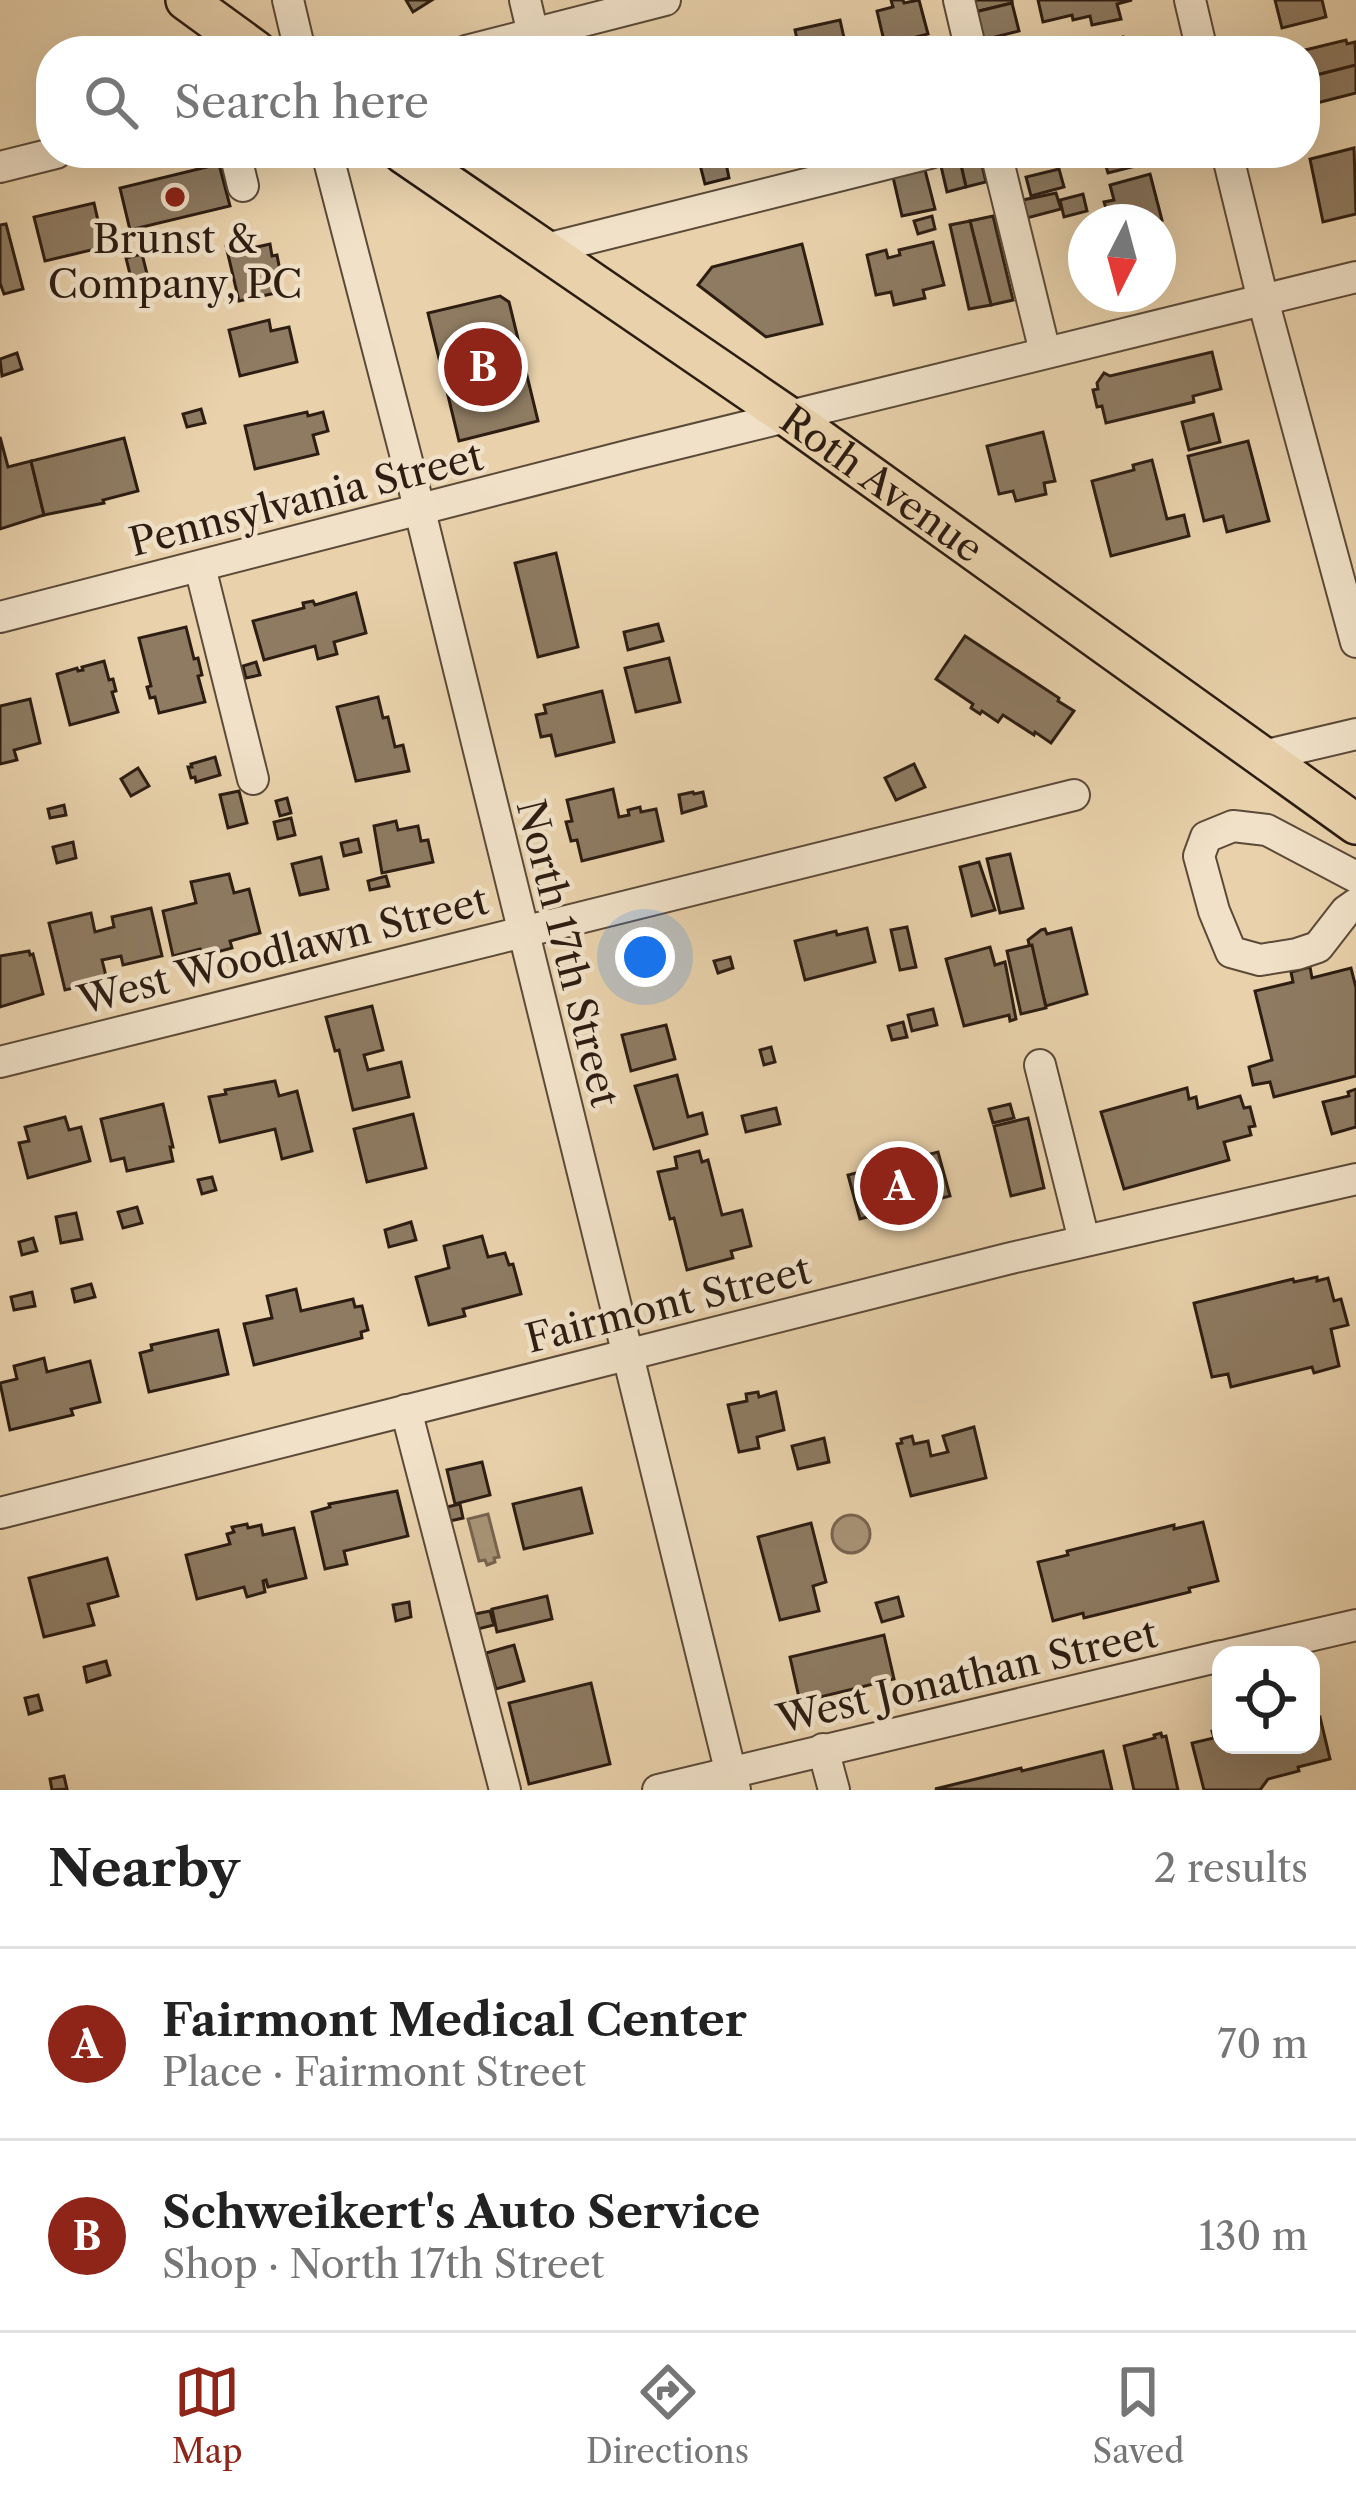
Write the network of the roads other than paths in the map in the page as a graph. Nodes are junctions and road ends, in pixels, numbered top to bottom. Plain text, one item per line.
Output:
1 (186, 0) edge
2 (288, 0) edge
3 (525, 0) edge
4 (665, 0) edge
5 (958, 0) edge
6 (1190, 0) edge
7 (533, 34) junction
8 (235, 36) edge
9 (297, 36) edge
10 (525, 36) edge
11 (967, 36) edge
12 (1198, 36) edge
13 (36, 158) edge
14 (0, 167) edge
15 (239, 168) edge
16 (330, 168) edge
17 (426, 168) edge
18 (870, 168) edge
19 (1000, 168) edge
20 (1231, 168) edge
21 (243, 186) dead end
22 (547, 249) junction
23 (1356, 278) edge
24 (1263, 300) junction
25 (1045, 352) junction
26 (788, 416) junction
27 (420, 511) junction
28 (200, 567) junction
29 (0, 616) edge
30 (1356, 642) edge
31 (1356, 734) edge
32 (1263, 756) junction
33 (254, 779) dead end
34 (1074, 795) dead end
35 (1356, 824) edge
36 (1356, 877) edge
37 (1356, 904) edge
38 (522, 930) junction
39 (0, 1062) edge
40 (1040, 1065) dead end
41 (1356, 1180) edge
42 (1084, 1240) junction
43 (627, 1355) junction
44 (406, 1410) junction
45 (0, 1513) edge
46 (1356, 1625) edge
47 (1267, 1646) edge
48 (1212, 1659) edge
49 (823, 1749) junction
50 (733, 1781) edge
51 (506, 1790) edge
52 (658, 1790) edge
53 (834, 1790) edge

1 - 8 main road
2 - 9 street
3 - 7 street
4 - 7 street
5 - 11 street
6 - 12 street
7 - 10 street
13 - 14 street
15 - 21 street
16 - 27 street, North 17th Street
17 - 22 main road, Roth Avenue
18 - 22 street
19 - 25 street
20 - 24 street
22 - 26 main road, Roth Avenue
23 - 24 street, Pennsylvania Street
24 - 25 street, Pennsylvania Street
24 - 30 street
25 - 26 street, Pennsylvania Street
26 - 27 street, Pennsylvania Street
26 - 32 main road, Roth Avenue
27 - 28 street, Pennsylvania Street
27 - 38 street, North 17th Street
28 - 29 street, Pennsylvania Street
28 - 33 street
31 - 32 street
32 - 35 main road, Roth Avenue
34 - 38 street, West Woodlawn Street
36 - 37 street
38 - 39 street, West Woodlawn Street
38 - 43 street, North 17th Street
40 - 42 street
41 - 42 street, Fairmont Street
42 - 43 street, Fairmont Street
43 - 44 street, Fairmont Street
43 - 50 street, North 17th Street
44 - 45 street, Fairmont Street
44 - 51 street
46 - 47 street, West Jonathan Street
48 - 49 street, West Jonathan Street
49 - 50 street, West Jonathan Street
49 - 53 street
50 - 52 street, West Jonathan Street

